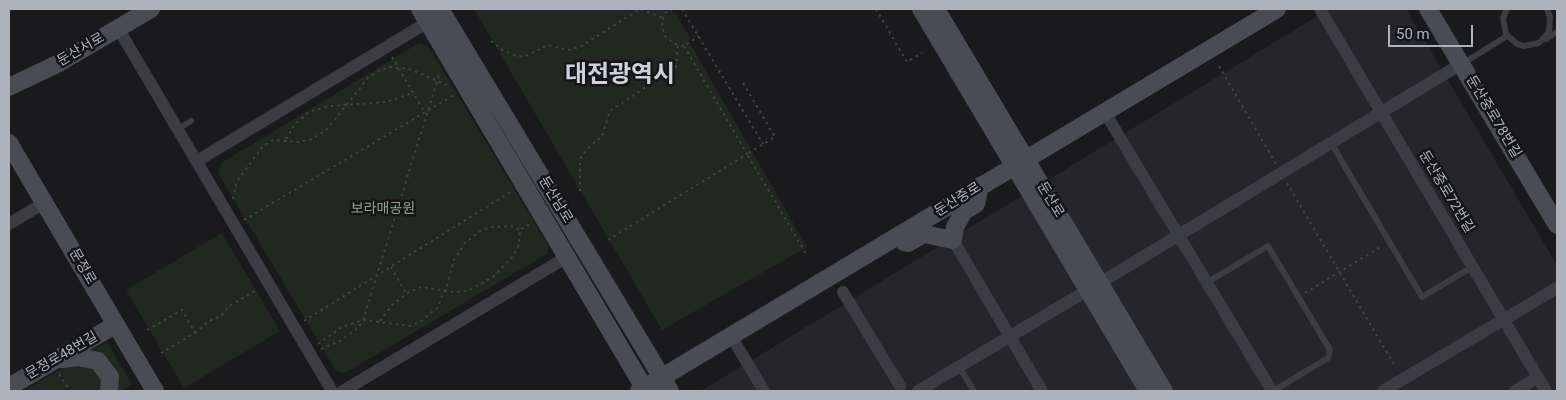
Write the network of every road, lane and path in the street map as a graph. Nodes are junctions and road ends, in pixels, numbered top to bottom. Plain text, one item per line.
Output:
1 (151, 9) edge
2 (662, 9) edge
3 (673, 9) edge
4 (682, 9) edge
5 (876, 9) edge
6 (920, 9) edge
7 (936, 9) edge
8 (1278, 9) edge
9 (1320, 9) edge
10 (1428, 9) edge
11 (1507, 9) edge
12 (1547, 9) edge
13 (429, 13) edge
14 (665, 14) junction
15 (664, 18) junction
16 (118, 28) junction
17 (1557, 32) edge
18 (699, 36) junction
19 (1507, 36) junction
20 (491, 41) dead end
21 (1539, 43) junction
22 (678, 45) junction
23 (684, 46) junction
24 (922, 53) dead end
25 (392, 57) dead end
26 (1461, 64) junction
27 (442, 65) dead end
28 (1219, 66) dead end
29 (398, 68) junction
30 (437, 81) junction
31 (743, 83) dead end
32 (450, 86) dead end
33 (9, 87) edge
34 (413, 93) junction
35 (459, 93) dead end
36 (344, 106) junction
37 (426, 112) junction
38 (1104, 112) junction
39 (1381, 113) junction
40 (191, 121) dead end
41 (178, 129) junction
42 (286, 140) junction
43 (9, 143) edge
44 (1331, 143) junction
45 (764, 144) junction
46 (747, 154) junction
47 (196, 161) junction
48 (1019, 162) junction
49 (1282, 173) junction
50 (980, 186) junction
51 (516, 188) dead end
52 (580, 192) dead end
53 (232, 201) dead end
54 (44, 203) junction
55 (244, 220) dead end
56 (535, 221) dead end
57 (9, 224) edge
58 (1557, 225) edge
59 (520, 230) junction
60 (1178, 236) junction
61 (608, 240) dead end
62 (892, 240) junction
63 (953, 240) junction
64 (1389, 242) junction
65 (806, 254) dead end
66 (567, 257) junction
67 (1472, 266) junction
68 (391, 267) junction
69 (1339, 272) junction
70 (376, 276) junction
71 (1206, 283) junction
72 (1094, 287) junction
73 (1557, 288) edge
74 (255, 291) dead end
75 (445, 291) junction
76 (843, 292) dead end
77 (406, 293) junction
78 (1298, 296) junction
79 (1504, 319) junction
80 (363, 320) junction
81 (304, 321) dead end
82 (379, 322) junction
83 (115, 325) junction
84 (147, 330) dead end
85 (195, 332) junction
86 (731, 336) junction
87 (1010, 337) junction
88 (318, 344) dead end
89 (321, 349) dead end
90 (161, 353) dead end
91 (55, 367) junction
92 (959, 367) junction
93 (1538, 377) junction
94 (1402, 380) junction
95 (666, 384) edge
96 (900, 386) dead end
97 (9, 387) edge
98 (151, 390) edge
99 (643, 390) edge
100 (70, 391) edge
101 (110, 391) edge
102 (332, 391) edge
103 (343, 391) edge
104 (764, 391) edge
105 (918, 391) edge
106 (974, 391) edge
107 (1042, 391) edge
108 (1148, 391) edge
109 (1164, 391) edge
110 (1273, 391) edge
111 (1383, 391) edge
112 (1515, 391) edge
113 (1546, 391) edge

1 - 16 main road, 둔산서로
2 - 14 path
3 - 14 path
4 - 18 path
5 - 24 path
6 - 48 main road, 둔산로
7 - 48 main road, 둔산로
8 - 38 main road, 둔산중로
9 - 39 street, 둔산중로72번길
10 - 26 main road, 둔산중로78번길
11 - 19 lane
12 - 21 lane
13 - 47 street
13 - 66 main road, 둔산남로
13 - 95 main road, 둔산남로
14 - 15 path
15 - 20 path
15 - 22 path
16 - 33 main road, 둔산서로
16 - 41 street
17 - 21 lane
18 - 23 path
18 - 45 path
19 - 21 lane
19 - 26 lane
22 - 23 path
22 - 52 path
23 - 46 path
25 - 29 path
26 - 39 street
26 - 58 main road, 둔산중로78번길
27 - 30 path
28 - 49 path
29 - 30 path
29 - 34 path
29 - 36 path
30 - 32 path
30 - 37 path
31 - 45 path
34 - 36 path
34 - 37 path
35 - 37 path
36 - 42 path
36 - 42 path
37 - 55 path
37 - 70 path
38 - 48 main road, 둔산중로
38 - 60 street
39 - 44 street
39 - 67 street, 둔산중로72번길
40 - 41 lane
41 - 47 street
42 - 53 path
43 - 54 main road, 문정로
44 - 49 street
44 - 64 lane
45 - 46 path
46 - 61 path
46 - 65 path
47 - 102 street
48 - 50 main road, 둔산중로
48 - 72 main road, 둔산로
49 - 60 street
49 - 69 path
50 - 62 main road, 둔산중로
50 - 63 main road
51 - 68 path
54 - 57 street
54 - 83 main road, 문정로
56 - 59 path
59 - 75 path
59 - 75 path
60 - 71 street
60 - 72 street
62 - 63 main road
62 - 86 main road, 둔산중로
63 - 87 street
64 - 67 lane
64 - 69 path
66 - 99 main road, 둔산남로
66 - 103 street
67 - 79 street, 둔산중로72번길
68 - 70 path
68 - 77 path
69 - 78 path
69 - 94 path
70 - 80 path
70 - 81 path
71 - 78 lane
71 - 110 street
72 - 87 street
72 - 108 main road, 둔산로
72 - 109 main road, 둔산로
73 - 79 street
74 - 85 path
75 - 77 path
75 - 82 path
76 - 96 street
77 - 82 path
78 - 110 lane
79 - 93 street, 둔산중로72번길
79 - 94 street
80 - 82 path
80 - 88 path
80 - 89 path
83 - 91 main road, 문정로48번길
83 - 98 main road, 문정로
84 - 85 path
85 - 90 path
86 - 95 main road, 둔산중로
86 - 104 street
87 - 92 street
87 - 107 street
91 - 97 main road, 문정로48번길
91 - 100 path
91 - 101 main road
92 - 105 street
92 - 106 lane
93 - 112 street
93 - 113 street, 둔산중로72번길
94 - 111 street
95 - 99 main road, 둔산중로

